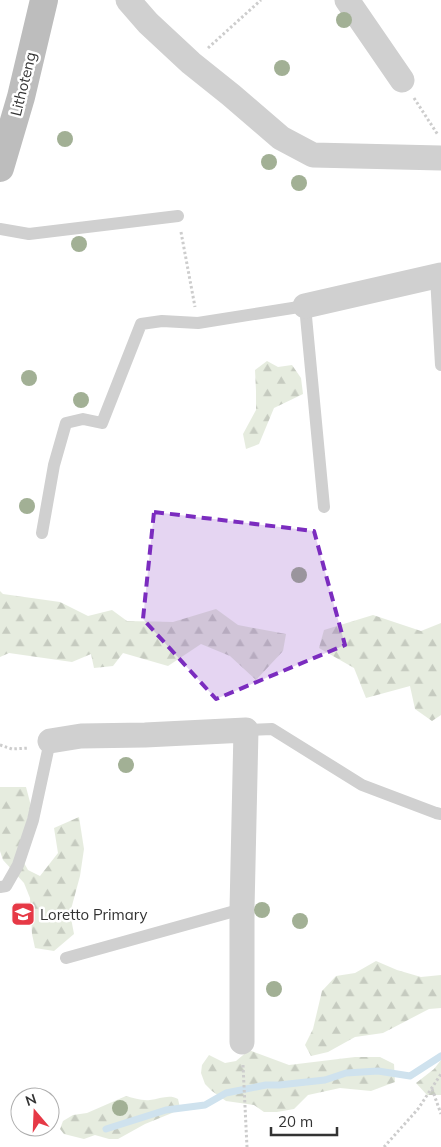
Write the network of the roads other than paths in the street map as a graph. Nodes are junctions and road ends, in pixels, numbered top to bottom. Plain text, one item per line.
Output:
1 (44, 0) edge
2 (128, 0) edge
3 (347, 0) edge
4 (402, 80) road end
5 (441, 158) edge
6 (0, 168) edge
7 (178, 216) road end
8 (0, 229) edge
9 (438, 276) edge
10 (305, 306) junction
11 (441, 365) edge
12 (324, 507) dead end
13 (42, 534) dead end
14 (246, 730) junction
15 (50, 741) joint
16 (441, 814) edge
17 (0, 887) edge
18 (242, 910) junction
19 (66, 958) dead end
20 (242, 1042) road end

1 - 6 main road, Lithoteng
2 - 5 street
3 - 4 street
7 - 8 lane
9 - 10 street
9 - 11 lane
10 - 12 lane
10 - 13 lane
14 - 15 street
14 - 16 lane
14 - 18 street
15 - 17 lane
18 - 19 lane
18 - 20 street

